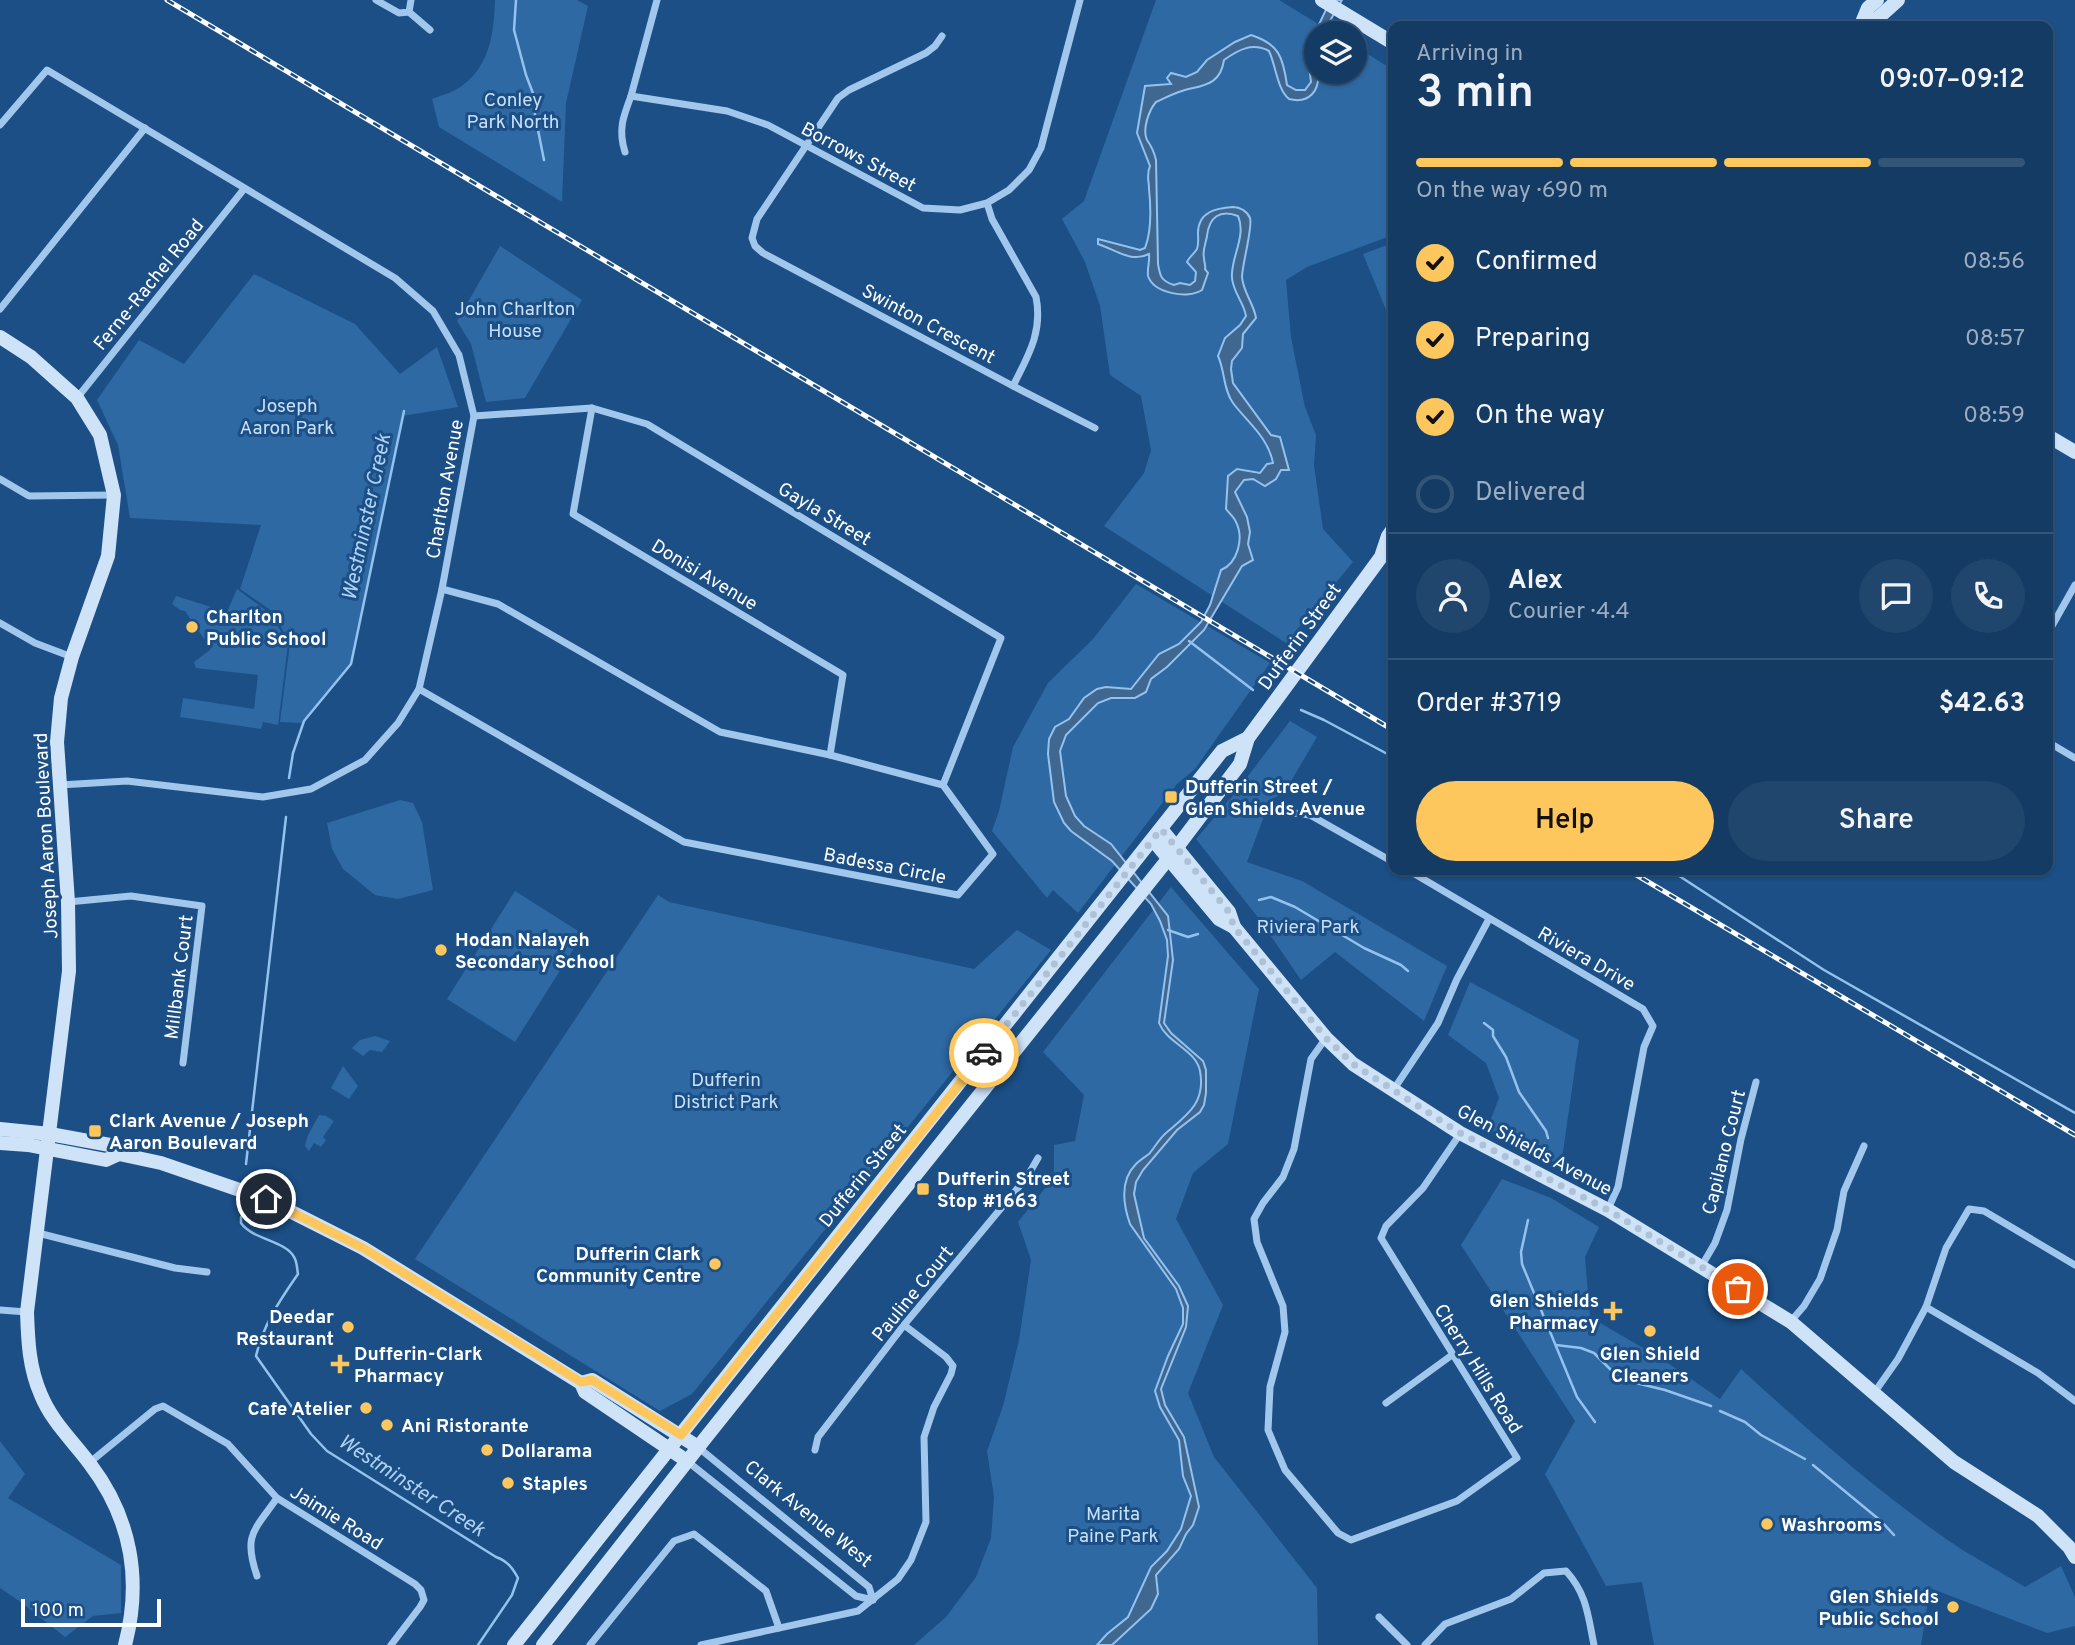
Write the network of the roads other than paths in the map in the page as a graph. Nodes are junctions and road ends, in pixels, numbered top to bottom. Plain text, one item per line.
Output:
1 (376, 0) edge
2 (411, 0) edge
3 (657, 0) edge
4 (1080, 0) edge
5 (1322, 0) edge
6 (1877, 0) edge
7 (1898, 0) edge
8 (409, 12) junction
9 (1863, 21) edge
10 (1872, 21) edge
11 (430, 30) dead end
12 (942, 36) dead end
13 (1388, 40) edge
14 (631, 96) junction
15 (0, 125) edge
16 (145, 128) junction
17 (805, 146) junction
18 (625, 152) dead end
19 (244, 189) junction
20 (987, 203) junction
21 (0, 309) edge
22 (0, 337) edge
23 (1013, 386) junction
24 (77, 398) junction
25 (592, 408) junction
26 (474, 416) junction
27 (1095, 428) dead end
28 (2053, 439) edge
29 (2075, 452) edge
30 (0, 479) edge
31 (114, 495) junction
32 (1388, 536) edge
33 (1387, 554) edge
34 (2075, 585) edge
35 (442, 589) junction
36 (0, 622) edge
37 (2053, 624) edge
38 (72, 657) junction
39 (419, 689) junction
40 (1248, 738) junction
41 (2053, 745) edge
42 (830, 755) junction
43 (2075, 758) edge
44 (60, 785) junction
45 (943, 785) junction
46 (1284, 812) dead end
47 (1157, 835) junction
48 (1172, 853) junction
49 (1388, 859) edge
50 (1416, 875) edge
51 (68, 902) junction
52 (1489, 919) junction
53 (1326, 1038) junction
54 (183, 1063) dead end
55 (1756, 1082) dead end
56 (1394, 1089) junction
57 (0, 1129) edge
58 (1460, 1133) junction
59 (49, 1141) junction
60 (0, 1143) edge
61 (1864, 1146) dead end
62 (1038, 1158) dead end
63 (1608, 1210) junction
64 (38, 1233) junction
65 (2075, 1265) edge
66 (1701, 1267) junction
67 (206, 1272) dead end
68 (1926, 1307) junction
69 (0, 1310) edge
70 (27, 1312) junction
71 (1791, 1322) junction
72 (905, 1325) junction
73 (1452, 1355) junction
74 (581, 1382) junction
75 (1874, 1394) junction
76 (2075, 1401) edge
77 (1386, 1403) dead end
78 (681, 1435) junction
79 (698, 1447) junction
80 (670, 1448) junction
81 (815, 1450) dead end
82 (687, 1461) junction
83 (89, 1463) junction
84 (276, 1498) junction
85 (2075, 1557) edge
86 (257, 1576) dead end
87 (873, 1600) junction
88 (1379, 1617) dead end
89 (779, 1628) junction
90 (125, 1645) edge
91 (391, 1645) edge
92 (514, 1645) edge
93 (543, 1645) edge
94 (590, 1645) edge
95 (701, 1645) edge
96 (1407, 1645) edge
97 (1425, 1645) edge
98 (1594, 1645) edge

1 - 8 street
2 - 8 street
3 - 14 street
4 - 20 street, Borrows Street
5 - 13 street
6 - 9 street
7 - 10 street
8 - 11 street
12 - 17 street
14 - 17 street, Borrows Street
14 - 18 street
15 - 16 street, Charlton Avenue
16 - 19 street, Charlton Avenue
16 - 21 street
17 - 20 street, Borrows Street
17 - 23 street, Swinton Crescent
19 - 24 street, Ferne-Rachel Road
19 - 26 street, Charlton Avenue
20 - 23 street
22 - 24 street, Joseph Aaron Boulevard
23 - 27 street
24 - 31 street, Joseph Aaron Boulevard
25 - 26 street, Gayla Street
25 - 42 street, Donisi Avenue
25 - 45 street, Gayla Street
26 - 35 street, Charlton Avenue
28 - 29 street
30 - 31 street
31 - 38 street, Joseph Aaron Boulevard
32 - 33 street, Dufferin Street
33 - 40 street, Dufferin Street
34 - 37 street
35 - 39 street, Charlton Avenue
35 - 42 street
36 - 38 street
38 - 44 street, Joseph Aaron Boulevard
39 - 44 street, Charlton Avenue
39 - 45 street, Badessa Circle
40 - 47 street, Dufferin Street
40 - 48 street, Dufferin Street
41 - 43 street
42 - 45 street
44 - 51 street, Joseph Aaron Boulevard
46 - 49 street
47 - 48 street, Glen Shields Avenue
47 - 78 street, Dufferin Street
48 - 53 street, Glen Shields Avenue
48 - 79 street, Dufferin Street
50 - 52 street, Riviera Drive
51 - 54 street, Millbank Court
51 - 59 street, Joseph Aaron Boulevard
52 - 56 street
52 - 63 street, Riviera Drive
53 - 56 street, Glen Shields Avenue
53 - 73 street, Cherry Hills Road
55 - 66 street, Capilano Court
56 - 58 street, Glen Shields Avenue
57 - 59 street, Clark Avenue West
58 - 63 street, Glen Shields Avenue
58 - 73 street, Cherry Hills Road
59 - 60 street, Clark Avenue West
59 - 64 street, Joseph Aaron Boulevard
59 - 74 street, Clark Avenue West
61 - 71 street
62 - 72 street, Pauline Court
63 - 66 street, Glen Shields Avenue
64 - 67 street
64 - 70 street, Joseph Aaron Boulevard
65 - 68 street
66 - 71 street, Glen Shields Avenue
68 - 75 street
68 - 76 street
69 - 70 street
70 - 83 street, Joseph Aaron Boulevard
71 - 75 street, Glen Shields Avenue
72 - 81 street, Pauline Court
72 - 87 street
73 - 77 street
74 - 78 street, Clark Avenue West
74 - 80 street, Clark Avenue West
75 - 85 street, Glen Shields Avenue
78 - 79 street, Clark Avenue West
78 - 80 street, Dufferin Street
79 - 82 street, Dufferin Street
79 - 87 street, Clark Avenue West
80 - 82 street, Clark Avenue West
80 - 92 street, Dufferin Street
82 - 87 street, Clark Avenue West
82 - 93 street, Dufferin Street
83 - 84 street, Jaimie Road
83 - 90 street, Joseph Aaron Boulevard
84 - 86 street
84 - 91 street, Jaimie Road
87 - 89 street
88 - 96 street
89 - 94 street
89 - 95 street
97 - 98 street

